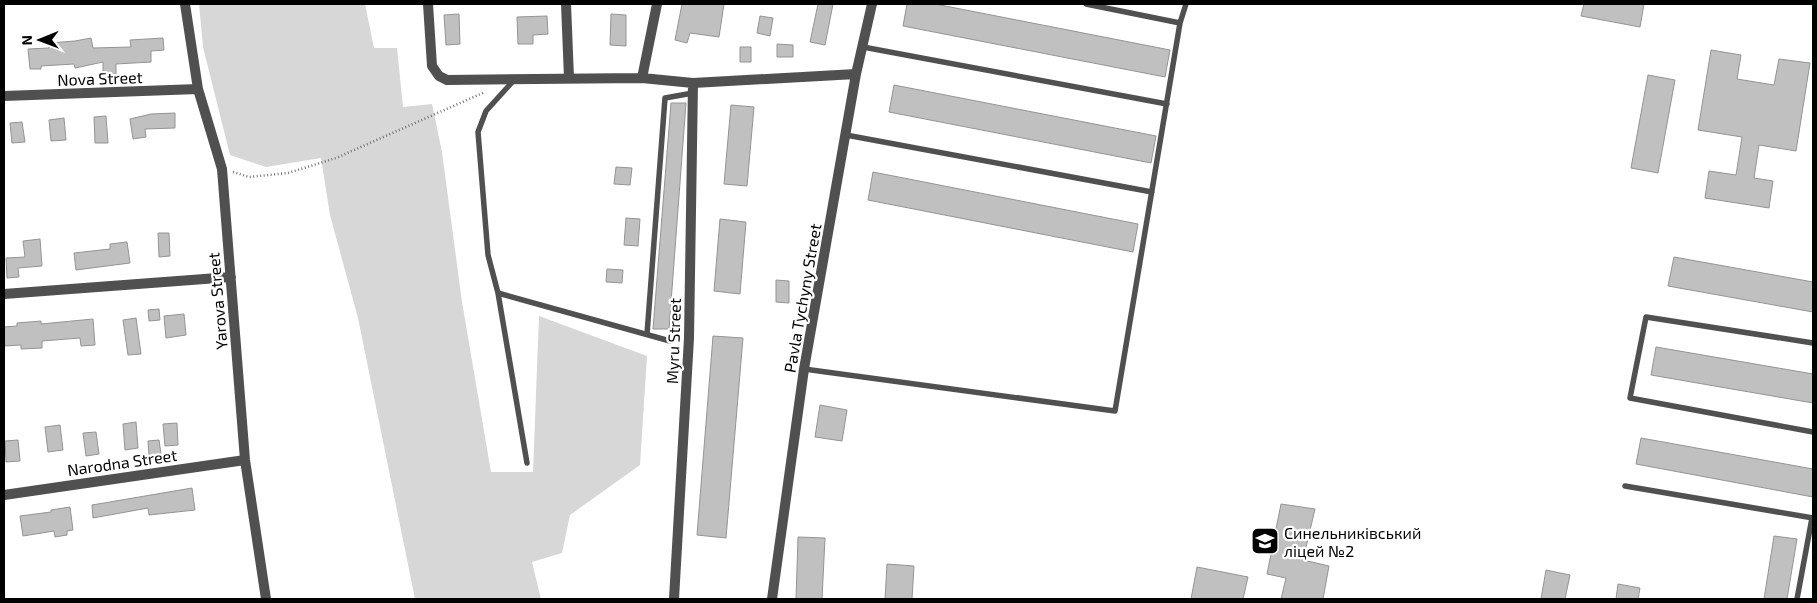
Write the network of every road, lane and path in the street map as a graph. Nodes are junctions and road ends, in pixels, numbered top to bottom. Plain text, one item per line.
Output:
1 (186, 4) edge
2 (428, 4) edge
3 (566, 4) edge
4 (657, 4) edge
5 (872, 4) edge
6 (1086, 4) edge
7 (1186, 4) edge
8 (1180, 23) junction
9 (863, 46) junction
10 (856, 74) junction
11 (569, 78) junction
12 (642, 78) junction
13 (515, 79) junction
14 (693, 88) junction
15 (198, 89) junction
16 (489, 91) dead end
17 (4, 96) edge
18 (1167, 104) junction
19 (846, 135) junction
20 (222, 169) junction
21 (1152, 192) junction
22 (231, 277) junction
23 (498, 293) junction
24 (4, 294) edge
25 (647, 334) junction
26 (670, 341) dead end
27 (1813, 342) edge
28 (804, 369) junction
29 (1813, 432) edge
30 (245, 460) junction
31 (526, 463) dead end
32 (1625, 486) dead end
33 (4, 495) edge
34 (1812, 518) edge
35 (266, 599) edge
36 (674, 599) edge
37 (772, 599) edge
38 (1797, 599) edge

1 - 15 street, Yarova Street
2 - 13 street
3 - 11 street
4 - 12 street
5 - 9 street, Pavla Tychyny Street
6 - 8 lane
7 - 8 lane
8 - 18 lane
9 - 10 street, Pavla Tychyny Street
9 - 18 lane
10 - 14 street
10 - 19 street, Pavla Tychyny Street
11 - 12 street
11 - 13 street
12 - 14 street
13 - 23 lane
14 - 25 lane
14 - 36 street, Myru Street
15 - 17 street, Nova Street
15 - 20 street, Yarova Street
16 - 20 path
18 - 21 lane
19 - 21 lane
19 - 28 street, Pavla Tychyny Street
20 - 22 street, Yarova Street
21 - 28 lane
22 - 24 street
22 - 30 street, Yarova Street
23 - 25 lane
23 - 31 lane
25 - 26 lane
27 - 29 lane
28 - 37 street, Pavla Tychyny Street
30 - 33 street, Narodna Street
30 - 35 street, Yarova Street
32 - 34 lane
34 - 38 lane

